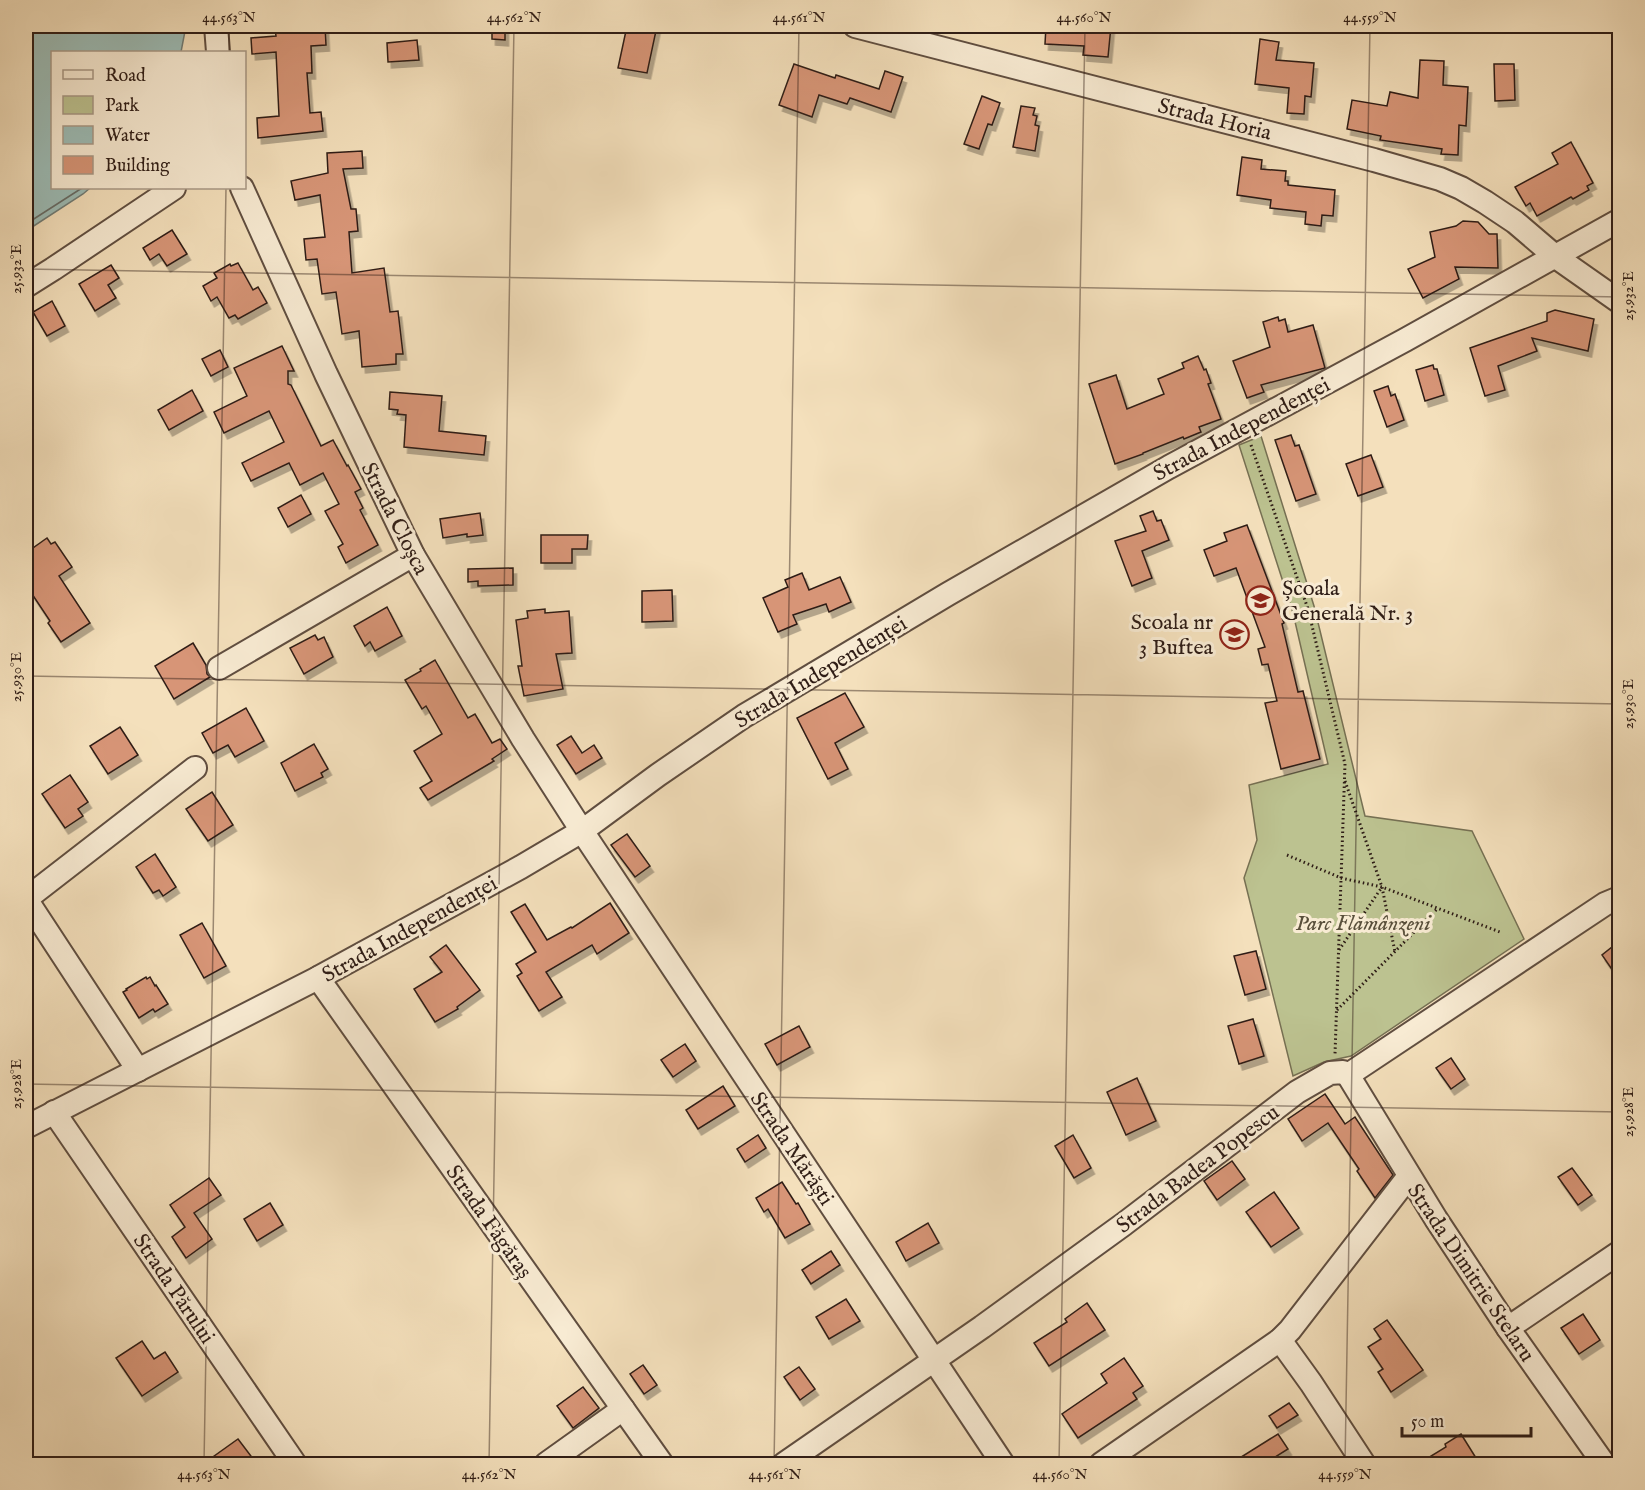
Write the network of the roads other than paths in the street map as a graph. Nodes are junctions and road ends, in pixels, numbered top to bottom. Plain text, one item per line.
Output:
1 (216, 26) edge
2 (855, 26) edge
3 (218, 51) edge
4 (173, 189) edge
5 (242, 189) edge
6 (1620, 220) edge
7 (1556, 257) junction
8 (26, 286) edge
9 (1620, 302) edge
10 (413, 555) junction
11 (219, 668) dead end
12 (195, 768) dead end
13 (582, 831) junction
14 (26, 899) edge
15 (1620, 900) edge
16 (318, 978) junction
17 (138, 1070) junction
18 (1339, 1074) junction
19 (54, 1112) junction
20 (26, 1127) edge
21 (1409, 1176) junction
22 (1620, 1252) edge
23 (1508, 1328) junction
24 (1280, 1340) junction
25 (934, 1360) junction
26 (623, 1409) junction
27 (295, 1464) edge
28 (546, 1464) edge
29 (662, 1464) edge
30 (784, 1464) edge
31 (1003, 1464) edge
32 (1101, 1464) edge
33 (1364, 1464) edge
34 (1604, 1464) edge

1 - 3 street
2 - 7 street, Strada Horia
4 - 8 street
5 - 10 street, Strada Cloșca
6 - 7 street, Strada Independenței
7 - 9 street, Strada Horia
7 - 13 street, Strada Independenței
10 - 11 street
10 - 13 street, Strada Cloșca
12 - 14 street
13 - 16 street, Strada Independenței
13 - 25 street, Strada Mărăști
14 - 17 street
15 - 18 street, Strada Badea Popescu
16 - 17 street, Strada Independenței
16 - 26 street, Strada Făgăraș
17 - 19 street, Strada Independenței
18 - 21 street, Strada Dimitrie Stelaru
18 - 25 street, Strada Badea Popescu
19 - 20 street, Strada Independenței
19 - 27 street, Strada Părului
21 - 23 street, Strada Dimitrie Stelaru
21 - 24 street
22 - 23 street
23 - 34 street, Strada Dimitrie Stelaru
24 - 32 street
24 - 33 street
25 - 30 street, Strada Badea Popescu
25 - 31 street, Strada Mărăști
26 - 28 street
26 - 29 street, Strada Făgăraș

